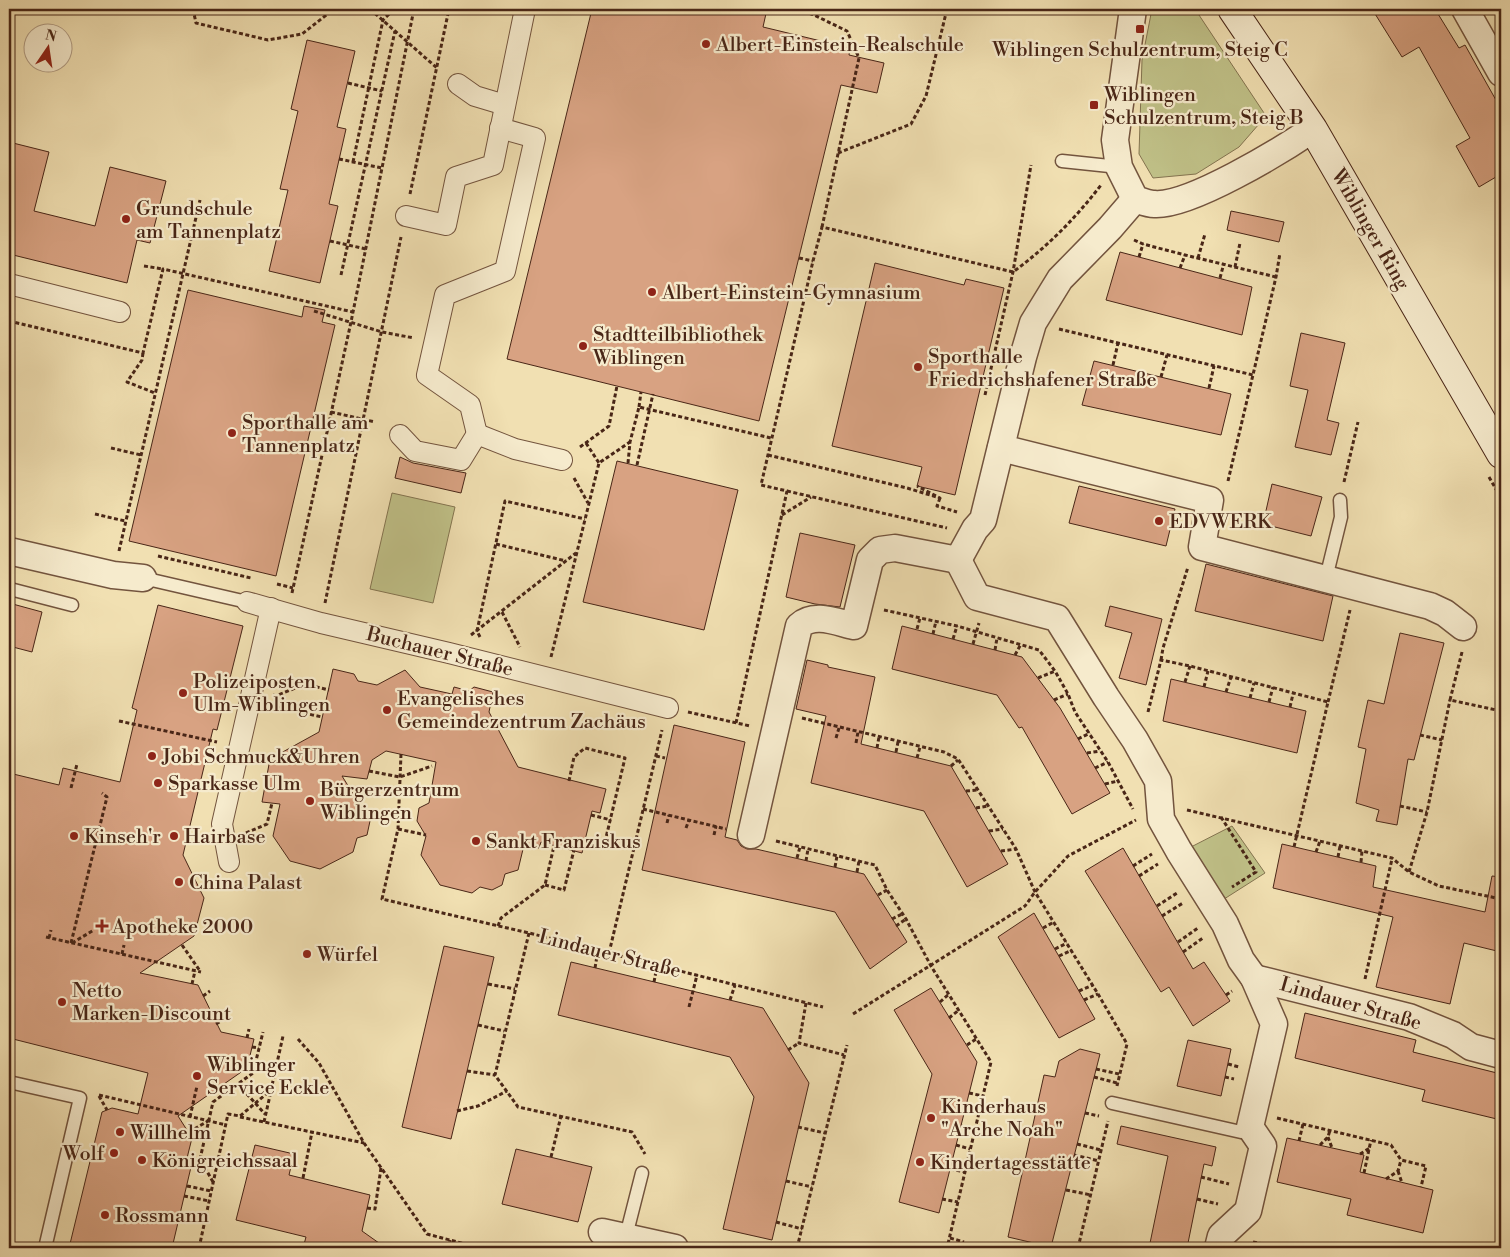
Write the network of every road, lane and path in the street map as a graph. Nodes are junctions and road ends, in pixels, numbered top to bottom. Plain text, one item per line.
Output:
1 (193, 9) edge
2 (334, 9) edge
3 (370, 9) edge
4 (394, 9) edge
5 (414, 9) edge
6 (449, 9) edge
7 (525, 9) edge
8 (553, 9) edge
9 (560, 9) edge
10 (797, 9) edge
11 (947, 9) edge
12 (1232, 9) edge
13 (1465, 9) edge
14 (1128, 10) edge
15 (383, 20) junction
16 (395, 31) junction
17 (407, 42) junction
18 (436, 68) junction
19 (1501, 73) edge
20 (348, 83) dead end
21 (458, 84) dead end
22 (368, 88) junction
23 (382, 91) junction
24 (505, 105) junction
25 (500, 128) junction
26 (1313, 129) junction
27 (837, 153) junction
28 (339, 158) dead end
29 (1062, 161) dead end
30 (353, 162) junction
31 (366, 165) junction
32 (1031, 165) dead end
33 (1115, 167) junction
34 (382, 168) junction
35 (1135, 199) junction
36 (200, 200) dead end
37 (406, 216) junction
38 (822, 227) junction
39 (1110, 228) junction
40 (1205, 234) dead end
41 (330, 241) dead end
42 (1240, 243) dead end
43 (1143, 244) junction
44 (348, 245) junction
45 (366, 249) junction
46 (1280, 253) dead end
47 (1185, 255) junction
48 (1139, 257) dead end
49 (799, 258) dead end
50 (1198, 258) junction
51 (812, 260) junction
52 (1224, 264) junction
53 (144, 266) dead end
54 (1235, 267) junction
55 (1180, 268) dead end
56 (163, 270) junction
57 (1013, 272) junction
58 (182, 274) junction
59 (341, 275) dead end
60 (1276, 277) junction
61 (1220, 278) dead end
62 (9, 284) edge
63 (314, 311) dead end
64 (120, 312) dead end
65 (353, 312) junction
66 (9, 322) edge
67 (351, 322) junction
68 (1033, 323) junction
69 (382, 332) junction
70 (434, 342) junction
71 (1118, 343) junction
72 (143, 353) junction
73 (1167, 355) junction
74 (1113, 365) dead end
75 (1214, 366) junction
76 (1253, 375) junction
77 (1161, 377) dead end
78 (617, 386) dead end
79 (1209, 388) dead end
80 (642, 392) dead end
81 (155, 393) junction
82 (653, 394) dead end
83 (984, 400) dead end
84 (639, 407) junction
85 (331, 412) junction
86 (364, 420) junction
87 (374, 422) dead end
88 (1358, 422) dead end
89 (477, 434) junction
90 (400, 435) dead end
91 (772, 438) junction
92 (586, 442) junction
93 (630, 442) junction
94 (111, 448) dead end
95 (1001, 448) junction
96 (1501, 454) edge
97 (141, 455) junction
98 (768, 455) junction
99 (562, 460) joint
100 (599, 463) junction
101 (628, 463) dead end
102 (637, 464) dead end
103 (576, 480) dead end
104 (917, 486) dead end
105 (787, 491) junction
106 (812, 496) junction
107 (1210, 500) junction
108 (1340, 500) joint
109 (589, 504) junction
110 (95, 514) dead end
111 (782, 515) junction
112 (585, 519) junction
113 (126, 521) junction
114 (973, 534) junction
115 (496, 544) junction
116 (120, 547) junction
117 (1202, 548) junction
118 (129, 549) dead end
119 (9, 550) edge
120 (577, 553) junction
121 (958, 560) junction
122 (566, 561) junction
123 (146, 566) junction
124 (113, 575) junction
125 (1326, 578) junction
126 (255, 579) dead end
127 (274, 584) dead end
128 (1356, 586) junction
129 (293, 588) junction
130 (10, 589) dead end
131 (247, 602) joint
132 (859, 604) junction
133 (72, 605) dead end
134 (280, 611) junction
135 (502, 612) junction
136 (920, 618) junction
137 (936, 621) junction
138 (321, 623) junction
139 (957, 626) junction
140 (1463, 627) joint
141 (917, 629) dead end
142 (477, 631) junction
143 (933, 634) dead end
144 (997, 638) junction
145 (954, 639) dead end
146 (1021, 644) junction
147 (995, 650) dead end
148 (449, 653) junction
149 (1015, 656) dead end
150 (1161, 660) junction
151 (494, 664) junction
152 (1190, 666) junction
153 (1055, 671) junction
154 (1208, 671) junction
155 (540, 676) junction
156 (1231, 676) junction
157 (1038, 678) dead end
158 (1185, 682) dead end
159 (1254, 683) junction
160 (1204, 687) dead end
161 (1273, 687) junction
162 (329, 690) dead end
163 (1226, 692) dead end
164 (1068, 694) junction
165 (1293, 694) junction
166 (276, 696) dead end
167 (1250, 698) dead end
168 (1054, 700) dead end
169 (1450, 700) junction
170 (250, 701) junction
171 (1269, 702) dead end
172 (1328, 702) junction
173 (1290, 707) dead end
174 (668, 708) junction
175 (1501, 711) edge
176 (322, 717) dead end
177 (119, 721) dead end
178 (736, 722) junction
179 (777, 722) junction
180 (838, 728) junction
181 (858, 732) junction
182 (1090, 733) junction
183 (1420, 735) dead end
184 (880, 737) junction
185 (836, 738) dead end
186 (1078, 739) dead end
187 (1135, 740) junction
188 (1442, 740) junction
189 (898, 742) junction
190 (856, 743) dead end
191 (920, 746) junction
192 (239, 748) junction
193 (877, 748) dead end
194 (1100, 750) junction
195 (896, 752) dead end
196 (401, 754) dead end
197 (1087, 754) dead end
198 (656, 756) junction
199 (665, 758) dead end
200 (917, 758) dead end
201 (958, 759) junction
202 (1108, 762) junction
203 (77, 764) dead end
204 (432, 766) dead end
205 (951, 766) dead end
206 (1095, 768) dead end
207 (369, 771) dead end
208 (400, 777) junction
209 (569, 781) dead end
210 (1118, 781) junction
211 (1105, 784) dead end
212 (71, 788) dead end
213 (966, 790) dead end
214 (978, 790) junction
215 (102, 793) dead end
216 (272, 803) dead end
217 (988, 806) junction
218 (1400, 806) dead end
219 (976, 808) dead end
220 (643, 809) junction
221 (1427, 812) junction
222 (1153, 813) junction
223 (591, 815) dead end
224 (669, 815) junction
225 (1221, 817) junction
226 (611, 820) junction
227 (689, 820) junction
228 (667, 824) dead end
229 (716, 826) junction
230 (686, 828) dead end
231 (398, 829) junction
232 (1003, 829) junction
233 (989, 831) dead end
234 (426, 835) dead end
235 (714, 835) dead end
236 (751, 835) junction
237 (240, 836) dead end
238 (1297, 836) junction
239 (1320, 842) junction
240 (554, 846) dead end
241 (604, 846) dead end
242 (1340, 846) junction
243 (800, 847) junction
244 (1294, 847) dead end
245 (808, 849) junction
246 (1016, 849) junction
247 (574, 850) dead end
248 (1001, 851) dead end
249 (1362, 851) junction
250 (1316, 852) dead end
251 (838, 856) junction
252 (1338, 857) dead end
253 (797, 858) dead end
254 (1392, 858) junction
255 (806, 861) dead end
256 (229, 862) dead end
257 (859, 862) junction
258 (1361, 862) dead end
259 (835, 867) dead end
260 (856, 872) dead end
261 (1256, 872) dead end
262 (1409, 872) junction
263 (545, 885) junction
264 (887, 890) junction
265 (1035, 892) junction
266 (878, 895) dead end
267 (1500, 898) edge
268 (1498, 904) dead end
269 (902, 914) junction
270 (892, 919) dead end
271 (906, 919) junction
272 (1054, 922) junction
273 (498, 926) junction
274 (896, 926) dead end
275 (1043, 928) dead end
276 (51, 930) dead end
277 (94, 930) dead end
278 (529, 933) junction
279 (71, 943) junction
280 (1067, 943) junction
281 (124, 945) dead end
282 (182, 945) dead end
283 (1055, 949) dead end
284 (598, 950) junction
285 (1072, 950) junction
286 (609, 953) junction
287 (122, 954) junction
288 (1059, 956) dead end
289 (658, 965) junction
290 (931, 966) junction
291 (595, 968) dead end
292 (195, 971) junction
293 (697, 975) junction
294 (1254, 978) junction
295 (654, 982) dead end
296 (192, 984) dead end
297 (488, 984) dead end
298 (735, 985) junction
299 (1093, 985) junction
300 (515, 989) junction
301 (210, 991) dead end
302 (1079, 991) dead end
303 (949, 994) junction
304 (1098, 994) junction
305 (202, 996) dead end
306 (730, 1000) dead end
307 (1084, 1000) dead end
308 (940, 1002) dead end
309 (806, 1003) junction
310 (1360, 1004) junction
311 (688, 1007) dead end
312 (823, 1007) dead end
313 (959, 1010) junction
314 (853, 1014) dead end
315 (950, 1018) dead end
316 (224, 1019) dead end
317 (216, 1024) dead end
318 (478, 1025) dead end
319 (249, 1028) dead end
320 (505, 1031) junction
321 (263, 1032) dead end
322 (283, 1036) dead end
323 (247, 1038) dead end
324 (976, 1039) junction
325 (298, 1040) dead end
326 (799, 1043) junction
327 (847, 1045) dead end
328 (966, 1045) dead end
329 (252, 1047) dead end
330 (259, 1048) junction
331 (788, 1050) dead end
332 (844, 1055) junction
333 (1501, 1055) edge
334 (1096, 1069) dead end
335 (467, 1071) dead end
336 (1119, 1074) junction
337 (495, 1075) junction
338 (1094, 1077) dead end
339 (9, 1082) edge
340 (1118, 1083) junction
341 (238, 1084) junction
342 (196, 1086) dead end
343 (271, 1090) junction
344 (507, 1091) junction
345 (969, 1093) dead end
346 (99, 1096) junction
347 (983, 1096) junction
348 (80, 1098) junction
349 (255, 1103) junction
350 (1112, 1103) junction
351 (965, 1108) dead end
352 (107, 1110) dead end
353 (457, 1111) dead end
354 (979, 1112) junction
355 (266, 1114) junction
356 (240, 1116) junction
357 (561, 1116) junction
358 (190, 1117) junction
359 (1251, 1119) junction
360 (208, 1121) junction
361 (264, 1122) junction
362 (1304, 1124) junction
363 (226, 1125) junction
364 (961, 1126) dead end
365 (798, 1127) dead end
366 (975, 1130) junction
367 (1330, 1130) junction
368 (189, 1132) dead end
369 (312, 1132) junction
370 (825, 1133) junction
371 (1328, 1137) junction
372 (1371, 1140) junction
373 (1299, 1141) dead end
374 (364, 1143) junction
375 (1077, 1144) dead end
376 (1320, 1145) dead end
377 (956, 1146) dead end
378 (1332, 1148) dead end
379 (1370, 1148) junction
380 (970, 1149) junction
381 (1101, 1150) junction
382 (1360, 1154) dead end
383 (1074, 1155) dead end
384 (551, 1157) dead end
385 (1401, 1160) junction
386 (1099, 1161) junction
387 (382, 1168) junction
388 (950, 1168) dead end
389 (1398, 1171) junction
390 (965, 1172) junction
391 (642, 1173) joint
392 (1364, 1173) dead end
393 (1201, 1177) dead end
394 (303, 1178) dead end
395 (1386, 1178) dead end
396 (786, 1181) dead end
397 (213, 1182) junction
398 (1402, 1182) dead end
399 (1229, 1184) dead end
400 (187, 1186) dead end
401 (812, 1187) junction
402 (1421, 1187) dead end
403 (1066, 1190) dead end
404 (211, 1191) junction
405 (1090, 1195) junction
406 (184, 1196) dead end
407 (942, 1199) dead end
408 (1197, 1199) dead end
409 (209, 1201) junction
410 (958, 1202) junction
411 (1224, 1205) dead end
412 (367, 1208) dead end
413 (776, 1222) dead end
414 (802, 1229) junction
415 (614, 1234) joint
416 (950, 1238) junction
417 (450, 1240) junction
418 (1249, 1241) dead end
419 (964, 1242) dead end
420 (799, 1243) junction
421 (815, 1247) edge
422 (45, 1248) edge
423 (199, 1248) edge
424 (448, 1248) edge
425 (480, 1248) edge
426 (676, 1248) edge
427 (797, 1248) edge
428 (947, 1248) edge
429 (1078, 1248) edge
430 (1218, 1248) edge
431 (1282, 1248) edge

1 - 2 path
3 - 15 path
4 - 15 path
5 - 17 path
6 - 18 path
7 - 24 street
8 - 9 path
10 - 27 path
11 - 27 path
12 - 26 main road, Wiblinger Ring
13 - 19 street
14 - 33 street
15 - 16 path
15 - 22 path
16 - 17 path
16 - 23 path
17 - 18 path
17 - 34 path
18 - 37 path
20 - 22 path
21 - 24 street
22 - 23 path
22 - 30 path
23 - 31 path
24 - 25 street
25 - 37 street
25 - 70 street
26 - 35 street
26 - 96 main road, Wiblinger Ring
27 - 38 path
28 - 30 path
29 - 33 lane
30 - 31 path
31 - 34 path
31 - 44 path
32 - 57 path
33 - 35 street
33 - 57 path
34 - 45 path
35 - 39 street
36 - 58 path
37 - 69 path
38 - 51 path
38 - 57 path
39 - 43 path
39 - 68 street
40 - 50 path
41 - 44 path
42 - 54 path
43 - 47 path
43 - 48 path
44 - 45 path
44 - 59 path
45 - 65 path
46 - 60 path
47 - 50 path
47 - 55 path
49 - 51 path
50 - 52 path
51 - 91 path
52 - 54 path
52 - 61 path
53 - 56 path
54 - 60 path
56 - 58 path
56 - 72 path
57 - 83 path
58 - 65 path
58 - 81 path
60 - 76 path
62 - 64 street
63 - 67 path
65 - 67 path
66 - 72 path
67 - 69 path
67 - 85 path
68 - 71 path
68 - 95 street
69 - 70 path
69 - 86 path
70 - 89 street
71 - 73 path
71 - 74 path
72 - 81 path
73 - 75 path
73 - 77 path
75 - 76 path
75 - 79 path
76 - 107 path
78 - 92 path
80 - 84 path
81 - 97 path
82 - 102 path, bridge
84 - 91 path
84 - 93 path
85 - 86 path
85 - 129 path
86 - 87 path
86 - 138 path
88 - 108 path
89 - 90 street
89 - 99 street
91 - 98 path
92 - 99 path
92 - 100 path
93 - 100 path
93 - 101 path
94 - 97 path
95 - 107 street
95 - 114 street
97 - 113 path
98 - 104 path
98 - 105 path
100 - 109 path
103 - 109 path
105 - 106 path
105 - 111 path
106 - 111 path
106 - 114 path
107 - 117 street
108 - 125 lane
109 - 112 path
110 - 113 path
111 - 178 path
112 - 115 path
112 - 120 path
113 - 116 path
114 - 121 street
115 - 122 path
115 - 142 path
116 - 118 path
116 - 124 path
117 - 125 street
117 - 150 path
119 - 124 street, Buchauer Straße
120 - 122 path
120 - 155 path
121 - 132 street
121 - 187 street
122 - 135 path
123 - 124 street, Buchauer Straße
123 - 126 path
123 - 131 lane, Buchauer Straße
125 - 128 street
127 - 129 path
128 - 140 street
128 - 172 path
129 - 134 path
130 - 133 lane
131 - 134 street, Buchauer Straße
132 - 136 path
132 - 179 street
134 - 138 street, Buchauer Straße
134 - 170 street
135 - 142 path
135 - 155 path
136 - 137 path
136 - 141 path
137 - 139 path
137 - 143 path
138 - 148 street, Buchauer Straße
139 - 144 path
139 - 145 path
140 - 169 path
142 - 148 path
142 - 151 path
144 - 146 path
144 - 147 path
146 - 149 path
146 - 153 path
148 - 151 street, Buchauer Straße
150 - 152 path
150 - 187 path
151 - 155 street, Buchauer Straße
152 - 154 path
152 - 158 path
153 - 157 path
153 - 164 path
154 - 156 path
154 - 160 path
155 - 174 street, Buchauer Straße
156 - 159 path
156 - 163 path
159 - 161 path
159 - 167 path
161 - 165 path
161 - 171 path
162 - 166 path
164 - 168 path
164 - 182 path
165 - 172 path
165 - 173 path
169 - 175 path
169 - 188 path
170 - 176 path
170 - 192 street
172 - 238 path
174 - 178 path
174 - 198 path
177 - 192 path
178 - 179 path
179 - 180 path
179 - 236 street
180 - 181 path
180 - 185 path
181 - 184 path
181 - 190 path
182 - 186 path
182 - 194 path
183 - 188 path
184 - 189 path
184 - 193 path
187 - 222 street
188 - 221 path
189 - 191 path
189 - 195 path
191 - 200 path
191 - 201 path
192 - 256 street
194 - 197 path
194 - 202 path
196 - 208 path
198 - 199 path
198 - 220 path
201 - 205 path
201 - 214 path
202 - 206 path
202 - 210 path
203 - 212 path
204 - 208 path
207 - 208 path
208 - 231 path
209 - 226 path
210 - 211 path
210 - 222 path
213 - 214 path
214 - 217 path
215 - 279 path
216 - 237 path
217 - 219 path
217 - 232 path
218 - 221 path
220 - 224 path
220 - 286 path
221 - 262 path
222 - 225 path
222 - 265 path
222 - 294 street, Lindauer Straße
223 - 226 path
224 - 227 path
224 - 228 path
225 - 238 path
225 - 261 path
226 - 241 path
227 - 229 path
227 - 230 path
229 - 235 path
229 - 236 path
231 - 234 path
231 - 273 path
232 - 233 path
232 - 246 path
236 - 243 path
238 - 239 path
238 - 244 path
239 - 242 path
239 - 250 path
240 - 263 path
242 - 249 path
242 - 252 path
243 - 245 path
243 - 253 path
245 - 251 path
245 - 255 path
246 - 248 path
246 - 265 path
247 - 263 path
249 - 254 path
249 - 258 path
251 - 257 path
251 - 259 path
254 - 262 path
254 - 310 path
257 - 260 path
257 - 264 path
262 - 267 path
263 - 273 path
264 - 266 path
264 - 269 path
265 - 272 path
265 - 290 path
267 - 268 path
269 - 270 path
269 - 271 path
271 - 274 path
271 - 290 path
272 - 275 path
272 - 280 path
273 - 278 path
276 - 279 path
277 - 279 path
278 - 284 path, Lindauer Straße
278 - 300 path, Lindauer Straße
279 - 287 path
280 - 283 path
280 - 285 path
281 - 287 path
282 - 292 path
284 - 286 path, Lindauer Straße
284 - 291 path
285 - 288 path
285 - 299 path
286 - 289 path, Lindauer Straße
287 - 292 path
289 - 293 path, Lindauer Straße
289 - 295 path
290 - 303 path
290 - 314 path
292 - 296 path
293 - 298 path, Lindauer Straße
293 - 311 path
294 - 310 street, Lindauer Straße
294 - 359 street, Lindauer Straße
297 - 300 path
298 - 306 path
298 - 309 path, Lindauer Straße
299 - 302 path
299 - 304 path
300 - 320 path, Lindauer Straße
301 - 305 path
303 - 308 path
303 - 313 path
304 - 307 path
304 - 336 path
309 - 312 path, Lindauer Straße
309 - 326 path
310 - 333 street, Lindauer Straße
313 - 315 path
313 - 324 path
316 - 317 path
318 - 320 path
319 - 323 path
320 - 337 path, Lindauer Straße
321 - 330 path
322 - 343 path
324 - 328 path
324 - 347 path
325 - 374 path
326 - 331 path
326 - 332 path
327 - 332 path
329 - 330 path
330 - 341 path
332 - 370 path
334 - 336 path
335 - 337 path
336 - 340 path
337 - 344 path
338 - 340 path
339 - 348 lane
340 - 350 path
341 - 349 path
341 - 360 path
342 - 358 path
343 - 349 path
343 - 355 path
344 - 353 path
344 - 357 path
345 - 347 path
346 - 348 path
346 - 352 path
346 - 358 path
347 - 354 path
348 - 422 lane
349 - 355 path
349 - 356 path
350 - 359 lane
350 - 381 path
351 - 354 path
354 - 366 path
355 - 361 path
356 - 361 path
356 - 363 path
357 - 384 path
357 - 391 path
358 - 360 path
359 - 362 path
359 - 430 street
360 - 363 path
360 - 368 path
360 - 397 path
361 - 369 path
362 - 367 path
362 - 373 path
363 - 397 path
364 - 366 path
365 - 370 path
366 - 380 path
367 - 371 path
367 - 372 path
369 - 374 path
369 - 394 path
370 - 401 path
371 - 376 path
371 - 378 path
372 - 379 path
372 - 385 path
374 - 387 path
375 - 381 path
377 - 380 path
379 - 382 path
379 - 392 path
380 - 390 path
381 - 386 path
383 - 386 path
385 - 389 path
385 - 402 path
386 - 405 path
387 - 412 path
387 - 417 path
388 - 390 path
389 - 395 path
389 - 398 path
390 - 410 path
391 - 415 lane
393 - 399 path
396 - 401 path
397 - 404 path
400 - 404 path
401 - 414 path
403 - 405 path
404 - 409 path
405 - 429 path
406 - 409 path
407 - 410 path
408 - 411 path
409 - 423 path
410 - 416 path
413 - 414 path
414 - 420 path
415 - 426 street
416 - 419 path
416 - 428 path
417 - 424 path
417 - 425 path
418 - 431 path
420 - 421 path
420 - 427 path

